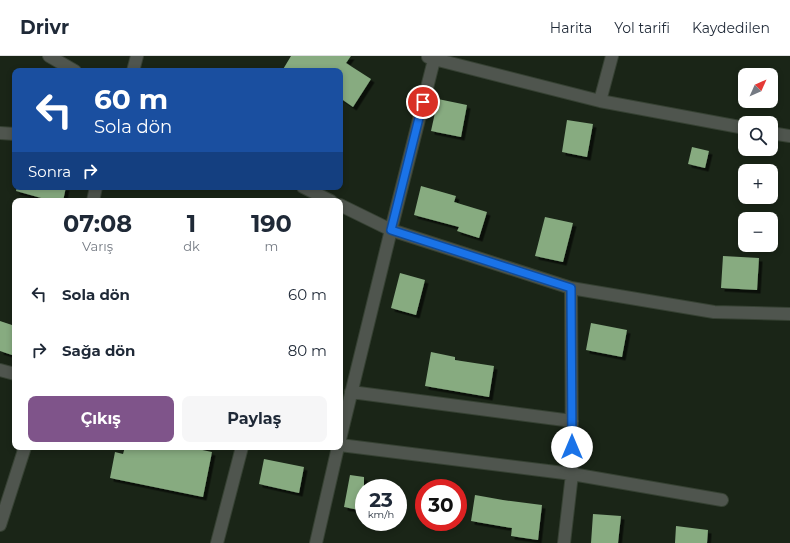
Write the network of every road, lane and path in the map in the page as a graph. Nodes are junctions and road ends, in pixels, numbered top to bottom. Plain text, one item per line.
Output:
1 (49, 56) edge
2 (137, 56) edge
3 (612, 56) edge
4 (432, 57) edge
5 (70, 68) edge
6 (134, 68) edge
7 (600, 101) junction
8 (738, 127) edge
9 (0, 133) edge
10 (12, 134) edge
11 (778, 134) edge
12 (790, 136) edge
13 (309, 190) edge
14 (325, 198) edge
15 (343, 206) edge
16 (391, 230) junction
17 (571, 288) junction
18 (790, 314) edge
19 (0, 370) edge
20 (12, 373) edge
21 (351, 392) junction
22 (572, 420) junction
23 (343, 426) edge
24 (343, 446) edge
25 (24, 450) edge
26 (241, 450) edge
27 (338, 450) edge
28 (572, 474) junction
29 (722, 500) dead end
30 (0, 526) edge
31 (217, 543) edge
32 (316, 543) edge
33 (564, 543) edge

1 - 5 street
2 - 6 street
3 - 7 street
4 - 7 street
4 - 16 street
7 - 8 street
9 - 10 street
11 - 12 street
13 - 14 street
15 - 16 street
16 - 17 street
16 - 21 street
17 - 18 street
17 - 22 street
19 - 20 street
21 - 22 street
21 - 23 street
22 - 28 street
24 - 28 street
25 - 30 street
26 - 31 street
27 - 32 street
28 - 29 street
28 - 33 street

